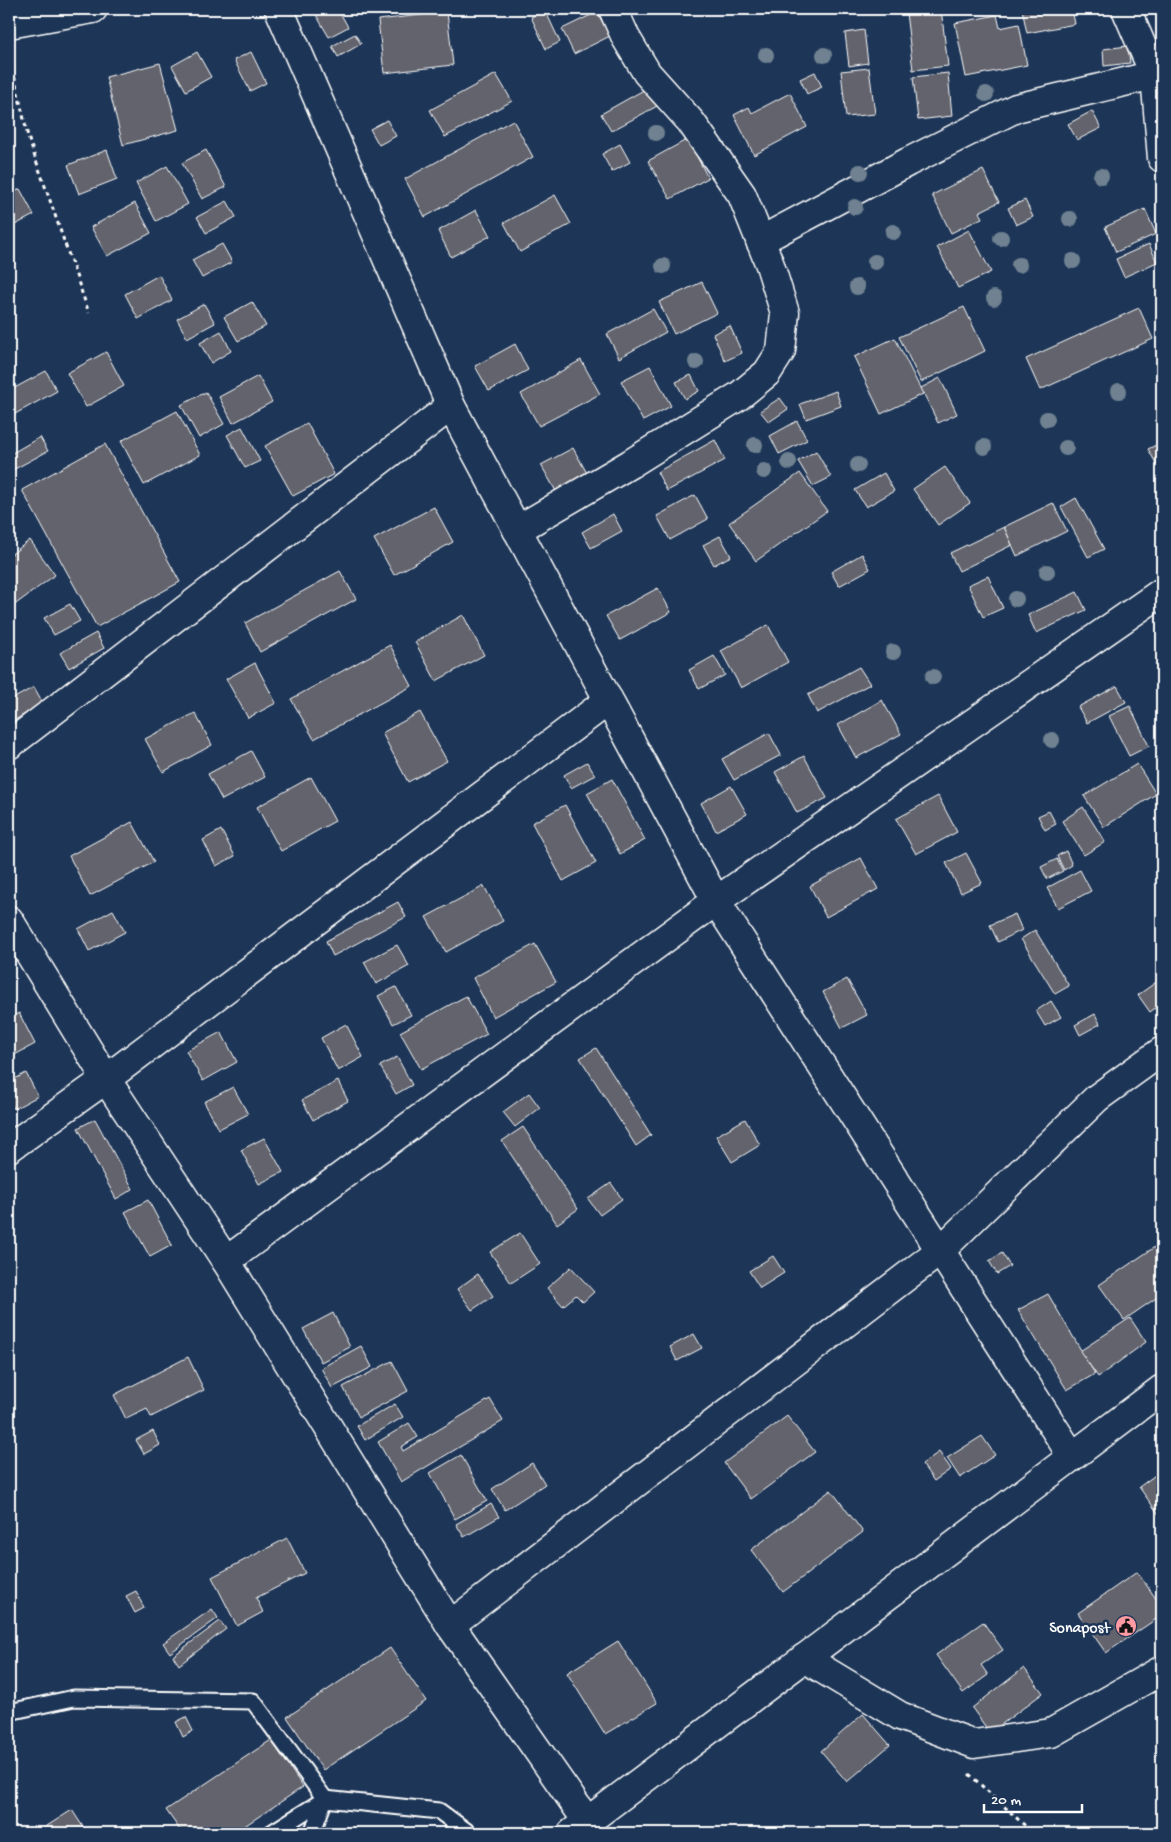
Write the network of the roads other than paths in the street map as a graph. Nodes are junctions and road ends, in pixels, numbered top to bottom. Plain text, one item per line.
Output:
1 (93, 9) edge
2 (279, 9) edge
3 (613, 9) edge
4 (1126, 9) edge
5 (9, 24) edge
6 (1159, 74) edge
7 (1162, 158) edge
8 (760, 241) junction
9 (450, 406) junction
10 (517, 530) junction
11 (1162, 592) edge
12 (609, 700) junction
13 (9, 745) edge
14 (716, 901) junction
15 (9, 920) edge
16 (1162, 1051) edge
17 (106, 1079) junction
18 (9, 1148) edge
19 (941, 1250) junction
20 (226, 1261) junction
21 (1162, 1388) edge
22 (1072, 1456) junction
23 (450, 1625) junction
24 (804, 1658) junction
25 (1162, 1670) edge
26 (9, 1712) edge
27 (325, 1799) junction
28 (585, 1829) edge
29 (270, 1833) edge
30 (312, 1833) edge
31 (469, 1833) edge

1 - 5 street
2 - 9 street
3 - 8 street
4 - 6 street
6 - 7 street
6 - 8 street
8 - 10 street
9 - 10 street
9 - 13 street
10 - 12 street
11 - 14 street
12 - 14 street
12 - 17 street
14 - 19 street
14 - 20 street
15 - 17 street
16 - 19 street
17 - 18 street
17 - 20 street
19 - 22 street
19 - 23 street
20 - 23 street
21 - 22 street
22 - 24 street
23 - 28 street
24 - 25 street
24 - 28 street
26 - 27 lane
27 - 29 lane
27 - 30 lane
27 - 31 lane

